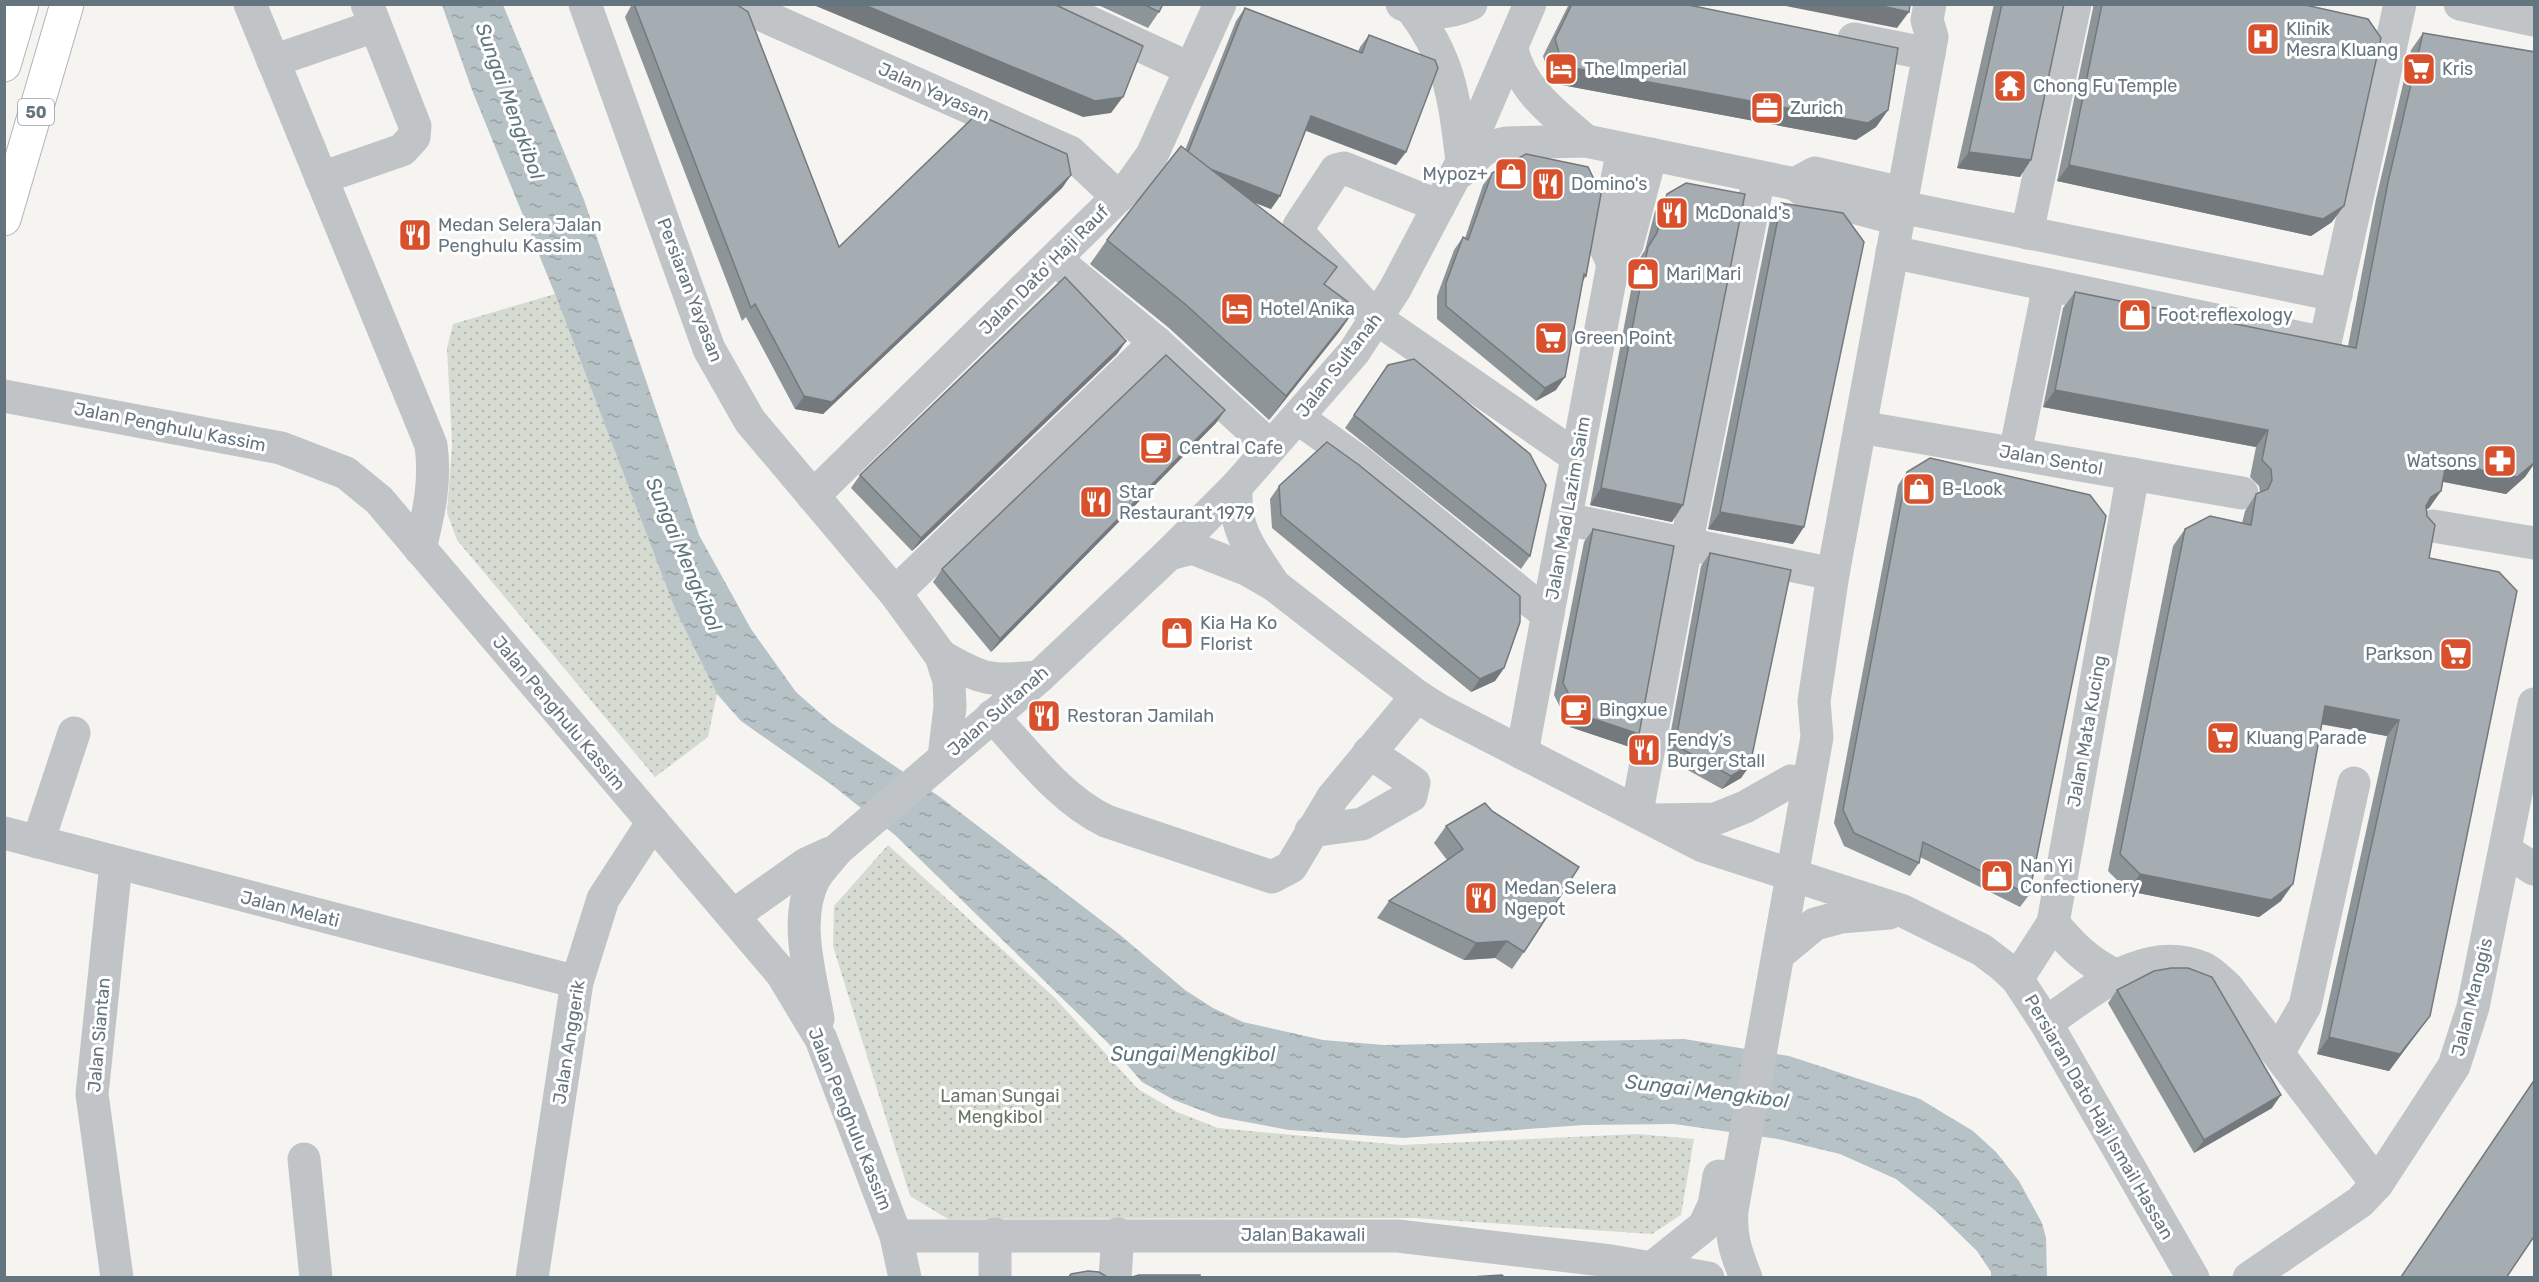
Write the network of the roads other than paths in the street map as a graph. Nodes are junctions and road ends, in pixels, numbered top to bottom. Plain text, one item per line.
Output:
1 (22, 4) edge
2 (67, 4) edge
3 (250, 4) edge
4 (585, 4) edge
5 (737, 4) edge
6 (1050, 4) edge
7 (1220, 4) edge
8 (1471, 4) edge
9 (1530, 4) edge
10 (1930, 4) edge
11 (1949, 4) edge
12 (2075, 4) edge
13 (2400, 4) edge
14 (2460, 4) edge
15 (1407, 7) edge
16 (371, 15) edge
17 (2535, 20) edge
18 (1826, 34) edge
19 (1931, 45) junction
20 (1512, 49) junction
21 (273, 61) junction
22 (4, 65) edge
23 (1191, 69) junction
24 (1586, 141) junction
25 (1637, 152) junction
26 (1759, 177) junction
27 (321, 178) junction
28 (1451, 183) junction
29 (1118, 197) junction
30 (1901, 206) junction
31 (4, 219) edge
32 (2027, 233) junction
33 (1892, 252) junction
34 (1056, 260) junction
35 (2049, 285) junction
36 (2336, 295) junction
37 (1377, 318) junction
38 (1156, 342) junction
39 (4, 396) edge
40 (1298, 418) junction
41 (1860, 427) junction
42 (1272, 447) junction
43 (2015, 453) junction
44 (1577, 457) junction
45 (2133, 474) junction
46 (1236, 487) junction
47 (2242, 493) dead end
48 (813, 496) junction
49 (1566, 519) junction
50 (2433, 526) edge
51 (2535, 543) edge
52 (1686, 546) junction
53 (420, 549) junction
54 (1169, 554) junction
55 (1833, 574) junction
56 (1274, 585) junction
57 (894, 593) junction
58 (1548, 615) junction
59 (940, 656) junction
60 (1039, 677) junction
61 (1417, 696) junction
62 (1814, 701) junction
63 (2535, 704) edge
64 (992, 716) junction
65 (74, 734) dead end
66 (1369, 752) junction
67 (1522, 753) junction
68 (945, 757) junction
69 (1791, 781) junction
70 (2354, 783) dead end
71 (1646, 816) junction
72 (652, 822) junction
73 (2524, 823) edge
74 (1311, 831) junction
75 (4, 832) edge
76 (38, 842) junction
77 (838, 849) junction
78 (2506, 851) junction
79 (116, 864) junction
80 (2535, 869) edge
81 (1784, 873) junction
82 (1903, 911) junction
83 (734, 915) junction
84 (2053, 923) junction
85 (1771, 962) junction
86 (2115, 975) junction
87 (2017, 979) junction
88 (577, 982) junction
89 (2046, 1023) junction
90 (821, 1039) junction
91 (2278, 1053) junction
92 (304, 1159) dead end
93 (2378, 1184) junction
94 (1723, 1207) junction
95 (995, 1234) junction
96 (1118, 1234) junction
97 (896, 1236) junction
98 (1547, 1265) edge
99 (1653, 1267) junction
100 (1611, 1269) edge
101 (1693, 1276) edge
102 (117, 1278) edge
103 (316, 1278) edge
104 (532, 1278) edge
105 (905, 1278) edge
106 (995, 1278) edge
107 (1115, 1278) edge
108 (1746, 1278) edge
109 (2193, 1278) edge
110 (2249, 1278) edge

1 - 22 highway
2 - 31 highway, 50
3 - 21 street
4 - 48 street, Persiaran Yayasan
5 - 29 street, Jalan Yayasan
6 - 23 street
7 - 23 street, Jalan Dato' Haji Rauf
8 - 15 street
9 - 20 street, Jalan Sultanah
10 - 19 street
11 - 19 street
12 - 32 street
13 - 36 street
14 - 17 street
15 - 28 street
16 - 21 street
16 - 27 street
18 - 19 street
19 - 30 street
20 - 24 street
20 - 28 street, Jalan Sultanah
21 - 27 street
23 - 29 street, Jalan Dato' Haji Rauf
24 - 25 street
24 - 28 street
25 - 26 street
25 - 44 street, Jalan Mad Lazim Saim
26 - 30 street
26 - 52 street
27 - 53 street
28 - 37 street, Jalan Sultanah
28 - 37 street
29 - 34 street, Jalan Dato' Haji Rauf
30 - 32 street
30 - 33 street
32 - 36 street
33 - 35 street
33 - 41 street
34 - 38 street
34 - 48 street, Jalan Dato' Haji Rauf
35 - 36 street
35 - 43 street
37 - 40 street, Jalan Sultanah
37 - 44 street
38 - 42 street
38 - 57 street
39 - 53 street, Jalan Penghulu Kassim
40 - 42 street, Jalan Sultanah
40 - 58 street
41 - 43 street, Jalan Sentol
41 - 55 street
42 - 46 street, Jalan Sultanah
43 - 45 street, Jalan Sentol
44 - 49 street, Jalan Mad Lazim Saim
45 - 47 street, Jalan Sentol
45 - 84 street, Jalan Mata Kucing
46 - 54 street, Jalan Sultanah
46 - 56 street
48 - 57 street, Persiaran Yayasan
49 - 52 street
49 - 58 street, Jalan Mad Lazim Saim
50 - 51 street
52 - 55 street
52 - 71 street
53 - 72 street, Jalan Penghulu Kassim
54 - 56 street
54 - 60 street, Jalan Sultanah
55 - 62 street
56 - 61 street, Persiaran Dato Haji Ismail Hassan
57 - 59 street, Persiaran Yayasan
58 - 67 street, Jalan Mad Lazim Saim
59 - 60 street, Persiaran Yayasan
59 - 68 street, Persiaran Yayasan
60 - 64 street, Jalan Sultanah
61 - 66 street
61 - 67 street, Persiaran Dato Haji Ismail Hassan
62 - 69 street
62 - 81 street
63 - 73 street, Jalan Manggis
64 - 68 street, Jalan Sultanah
64 - 74 street
65 - 76 street
66 - 74 street
66 - 74 street
67 - 71 street, Persiaran Dato Haji Ismail Hassan
68 - 77 street, Jalan Sultanah
69 - 71 street
69 - 81 street
70 - 91 street
71 - 81 street, Persiaran Dato Haji Ismail Hassan
72 - 83 street, Jalan Penghulu Kassim
72 - 88 street, Jalan Anggerik
73 - 78 street, Jalan Manggis
75 - 76 street, Jalan Melati
76 - 79 street, Jalan Melati
77 - 83 street, Jalan Sultanah
77 - 90 street, Jalan Sultanah
78 - 80 street
78 - 93 street, Jalan Manggis
79 - 88 street, Jalan Melati
79 - 102 street, Jalan Siantan
81 - 82 street, Persiaran Dato Haji Ismail Hassan
81 - 85 street
82 - 85 street
82 - 87 street, Persiaran Dato Haji Ismail Hassan
83 - 90 street, Jalan Penghulu Kassim
84 - 86 street
84 - 87 street, Jalan Mata Kucing
85 - 94 street
86 - 89 street
86 - 91 street
87 - 89 street, Persiaran Dato Haji Ismail Hassan
88 - 104 street, Jalan Anggerik
89 - 109 street, Persiaran Dato Haji Ismail Hassan
90 - 97 street, Jalan Penghulu Kassim
91 - 93 street
92 - 103 street
93 - 110 street, Jalan Manggis
94 - 99 street
94 - 108 street
95 - 96 street, Jalan Bakawali
95 - 97 street, Jalan Bakawali
95 - 106 street
96 - 98 street, Jalan Bakawali
96 - 107 street
97 - 105 street, Jalan Penghulu Kassim
98 - 100 street, Jalan Bakawali
99 - 100 street, Jalan Bakawali
99 - 101 street, Jalan Bakawali

